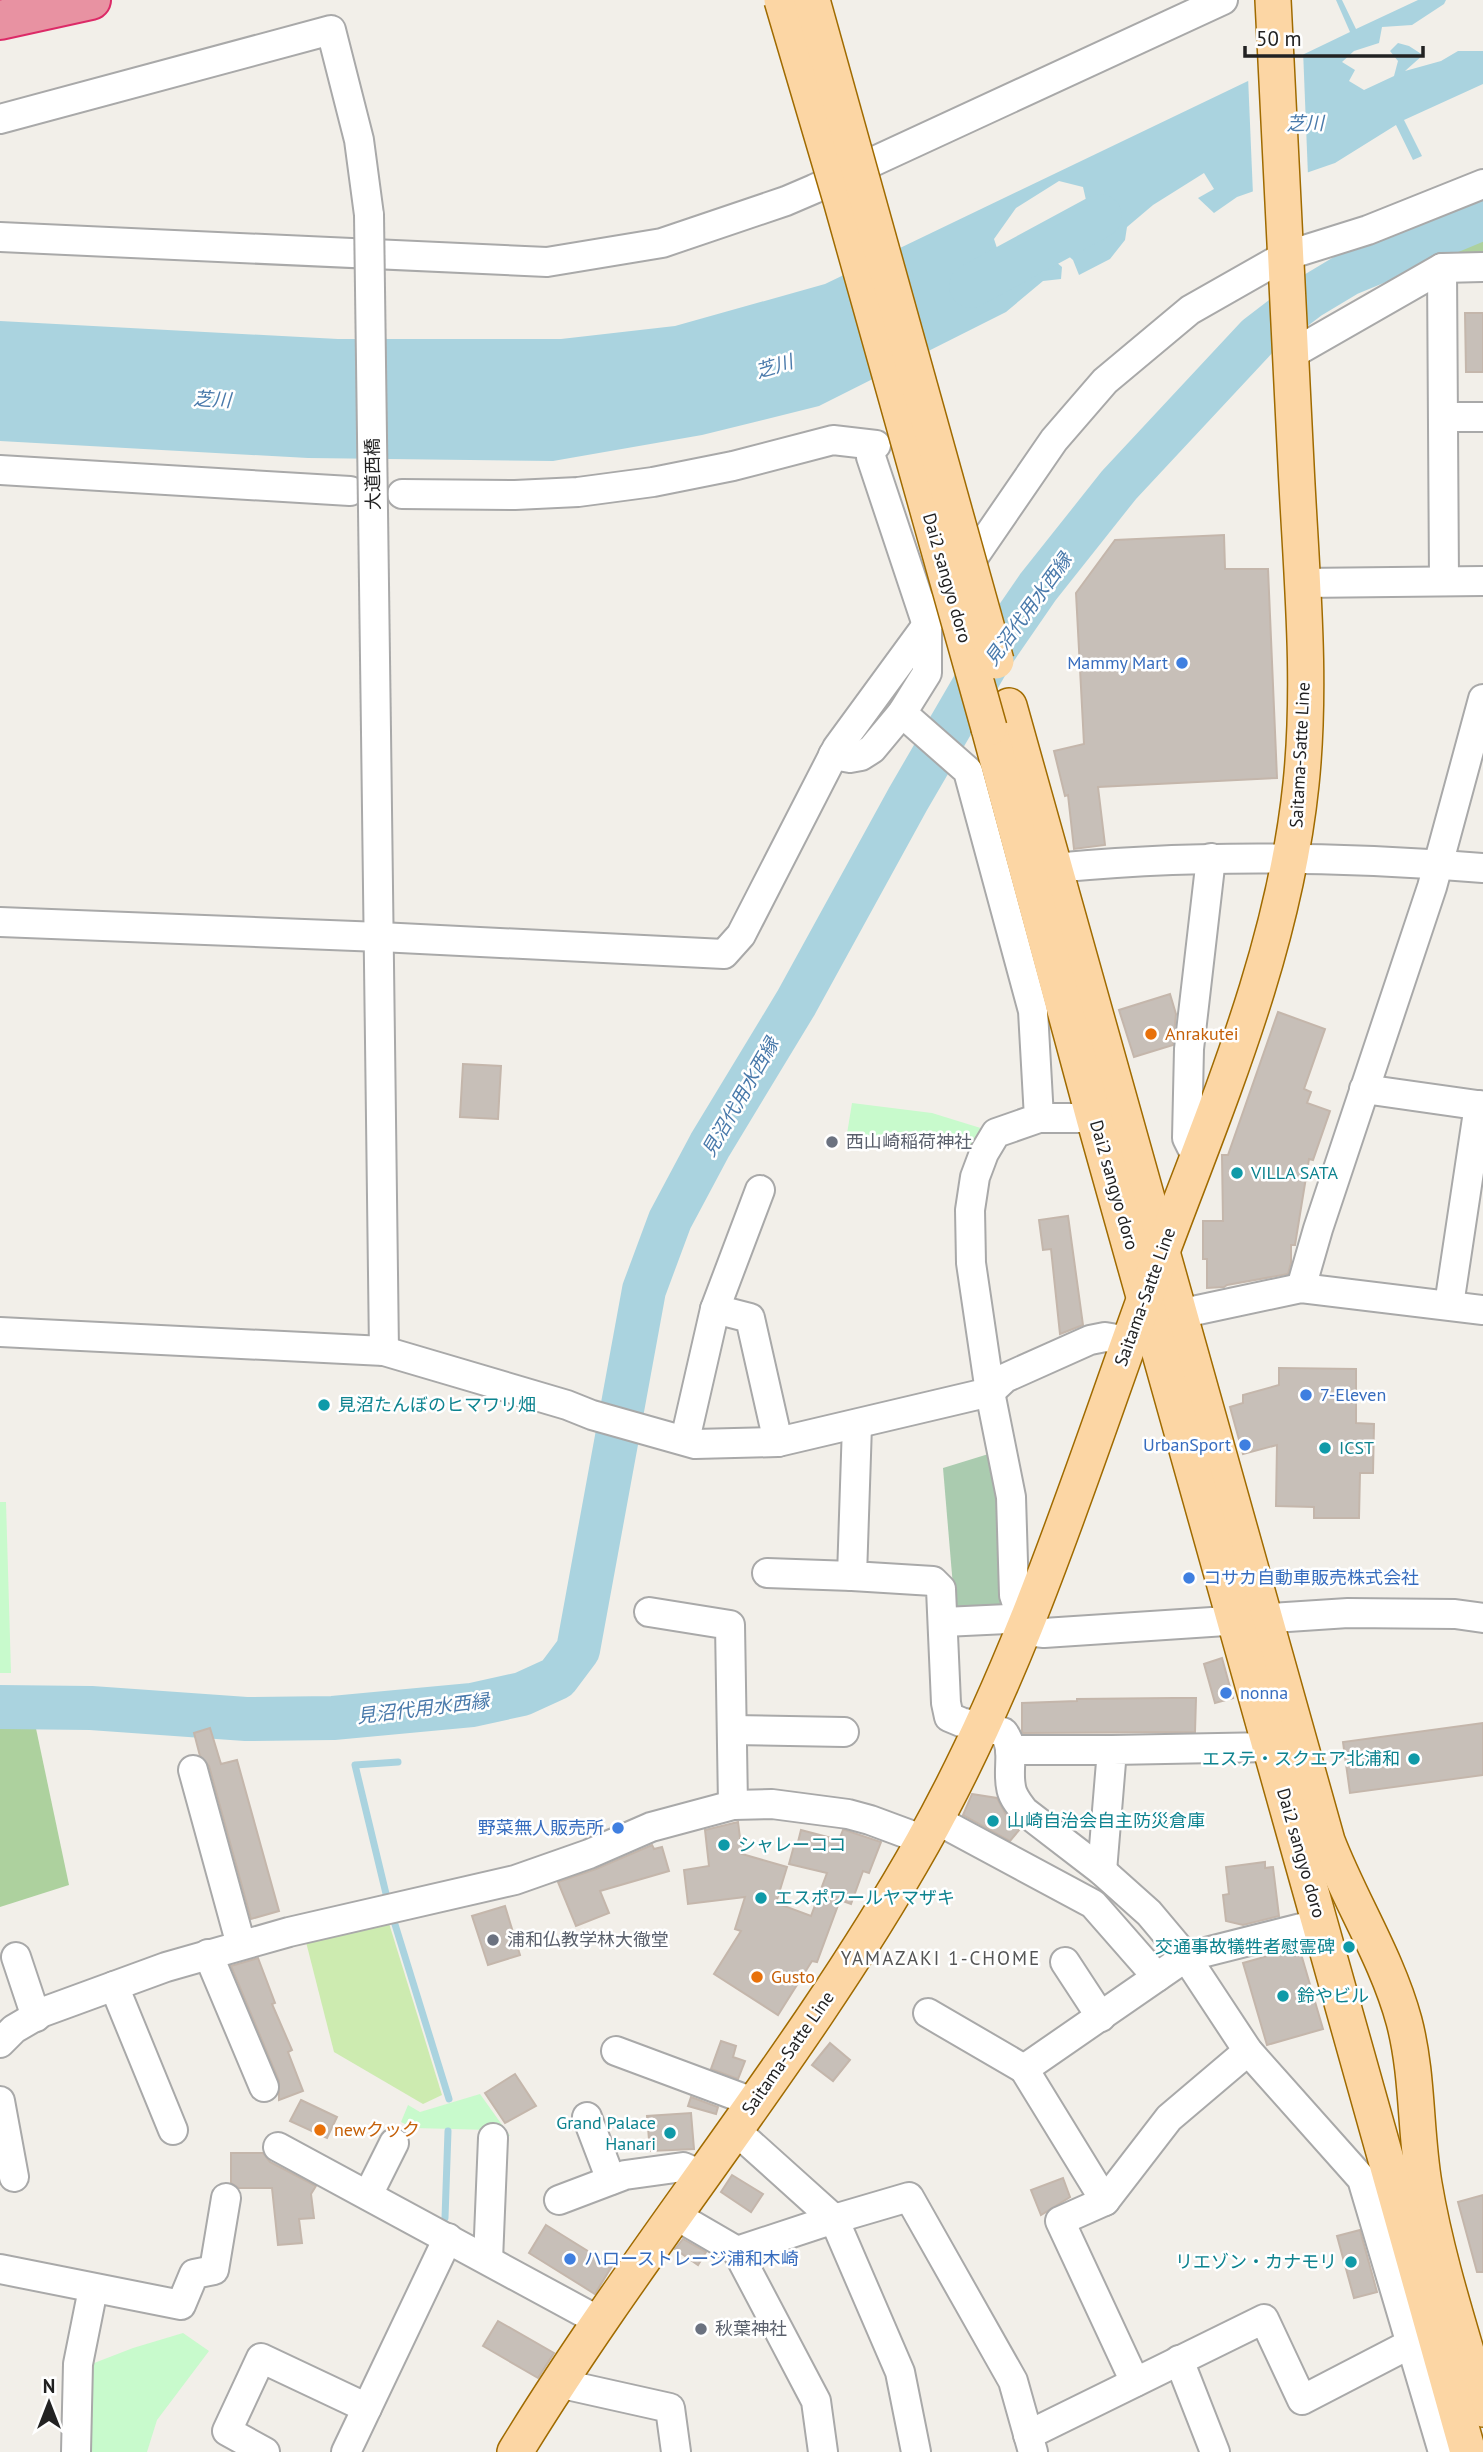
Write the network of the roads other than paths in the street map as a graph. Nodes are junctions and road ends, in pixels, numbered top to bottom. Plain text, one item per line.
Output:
1 (91, 0) edge
2 (782, 0) edge
3 (812, 0) edge
4 (1223, 0) edge
5 (1273, 1) edge
6 (0, 20) edge
7 (0, 119) edge
8 (1483, 184) edge
9 (0, 237) edge
10 (1285, 256) junction
11 (1483, 267) edge
12 (1442, 268) junction
13 (1290, 346) junction
14 (1483, 417) edge
15 (1444, 418) junction
16 (0, 470) edge
17 (350, 491) dead end
18 (402, 494) dead end
19 (1444, 581) junction
20 (1483, 581) edge
21 (1302, 583) junction
22 (927, 625) junction
23 (1482, 710) edge
24 (902, 713) junction
25 (999, 717) junction
26 (834, 755) junction
27 (1211, 858) junction
28 (1292, 859) junction
29 (1438, 864) junction
30 (1483, 868) edge
31 (1026, 871) junction
32 (0, 922) edge
33 (380, 937) junction
34 (1364, 1089) junction
35 (1481, 1105) edge
36 (1039, 1118) junction
37 (1094, 1118) junction
38 (1197, 1158) junction
39 (760, 1190) dead end
40 (1474, 1193) edge
41 (1162, 1253) junction
42 (1301, 1289) junction
43 (1146, 1296) junction
44 (1449, 1305) junction
45 (715, 1309) junction
46 (1483, 1310) edge
47 (1179, 1314) junction
48 (0, 1332) edge
49 (1129, 1341) junction
50 (384, 1351) junction
51 (990, 1392) junction
52 (857, 1424) junction
53 (685, 1440) junction
54 (778, 1442) junction
55 (767, 1573) dead end
56 (852, 1576) junction
57 (649, 1612) dead end
58 (1483, 1618) edge
59 (1249, 1620) junction
60 (944, 1622) junction
61 (1027, 1624) junction
62 (982, 1727) junction
63 (732, 1730) junction
64 (844, 1732) dead end
65 (1271, 1747) junction
66 (1010, 1750) junction
67 (1112, 1750) junction
68 (193, 1770) dead end
69 (733, 1805) junction
70 (930, 1830) junction
71 (1102, 1871) junction
72 (1321, 1923) junction
73 (241, 1945) junction
74 (208, 1954) junction
75 (16, 1957) dead end
76 (1186, 1957) junction
77 (1065, 1962) dead end
78 (1157, 1977) junction
79 (114, 1986) junction
80 (928, 2013) dead end
81 (36, 2017) junction
82 (1101, 2017) junction
83 (0, 2043) edge
84 (615, 2051) dead end
85 (1248, 2051) junction
86 (1024, 2070) junction
87 (264, 2087) dead end
88 (0, 2101) edge
89 (744, 2115) junction
90 (587, 2117) dead end
91 (173, 2130) dead end
92 (492, 2138) dead end
93 (394, 2143) dead end
94 (278, 2147) dead end
95 (702, 2175) junction
96 (14, 2177) dead end
97 (611, 2180) junction
98 (368, 2195) junction
99 (226, 2198) dead end
100 (559, 2200) dead end
101 (1105, 2201) junction
102 (675, 2215) junction
103 (834, 2219) junction
104 (449, 2238) junction
105 (737, 2251) junction
106 (488, 2260) junction
107 (0, 2269) edge
108 (93, 2289) junction
109 (599, 2321) junction
110 (1410, 2344) junction
111 (1179, 2360) junction
112 (1135, 2382) junction
113 (558, 2384) junction
114 (367, 2408) junction
115 (1483, 2409) edge
116 (1031, 2443) edge
117 (76, 2452) edge
118 (265, 2452) edge
119 (346, 2452) edge
120 (515, 2452) edge
121 (676, 2452) edge
122 (822, 2452) edge
123 (916, 2452) edge
124 (1215, 2452) edge
125 (1443, 2452) edge
126 (1468, 2452) edge

1 - 6 highway
2 - 25 main road, Dai2 sangyo doro, bridge
3 - 25 main road, Dai2 sangyo doro, bridge
4 - 9 street
5 - 10 main road, Saitama-Satte Line
7 - 33 street, 大道西橋, bridge
8 - 10 street
10 - 13 main road, Saitama-Satte Line
10 - 22 street
11 - 12 street
12 - 13 street
12 - 15 street
13 - 21 main road, Saitama-Satte Line
14 - 15 street
15 - 19 street
16 - 17 street
18 - 22 street
19 - 20 street
19 - 21 street
21 - 28 main road, Saitama-Satte Line
22 - 24 street
22 - 26 street
23 - 29 street
24 - 26 street
24 - 31 street
25 - 31 main road, Dai2 sangyo doro
26 - 33 street
27 - 28 street
27 - 31 street
27 - 38 street
28 - 29 street
28 - 38 main road, Saitama-Satte Line
29 - 30 street
29 - 34 street
31 - 36 street
31 - 37 main road, Dai2 sangyo doro
31 - 41 main road, Dai2 sangyo doro
32 - 33 street
33 - 50 street, 大道西橋
34 - 35 street
34 - 42 street
35 - 40 street
36 - 37 street
36 - 51 street
37 - 43 main road, Dai2 sangyo doro
38 - 41 main road, Saitama-Satte Line
39 - 45 street
40 - 44 street
41 - 43 main road, Saitama-Satte Line
41 - 47 main road, Dai2 sangyo doro
42 - 44 street
42 - 47 street
43 - 49 main road, Saitama-Satte Line
43 - 59 main road, Dai2 sangyo doro
44 - 46 street
45 - 53 street
45 - 54 street
47 - 59 main road, Dai2 sangyo doro
48 - 50 street
49 - 51 street
49 - 61 main road, Saitama-Satte Line
50 - 53 street
51 - 52 street
51 - 61 street
52 - 54 street
52 - 56 street
53 - 54 street
55 - 56 street
56 - 60 street
57 - 63 street
58 - 59 street
59 - 61 street
59 - 65 main road, Dai2 sangyo doro
59 - 115 main road, Dai2 sangyo doro
60 - 61 street
60 - 62 street
61 - 62 main road, Saitama-Satte Line
62 - 66 street
62 - 70 main road, Saitama-Satte Line
63 - 64 street
63 - 69 street
65 - 67 street
65 - 72 main road, Dai2 sangyo doro
66 - 67 street
66 - 71 street
67 - 71 street
68 - 73 street
69 - 70 street
69 - 73 street
70 - 78 street
70 - 89 main road, Saitama-Satte Line
71 - 76 street
72 - 76 street
72 - 126 main road, Dai2 sangyo doro
73 - 74 street
74 - 79 street
74 - 87 street
75 - 81 street
76 - 78 street
76 - 85 street
77 - 82 street
78 - 82 street
79 - 81 street
79 - 91 street
80 - 86 street
81 - 83 street
82 - 86 street
84 - 89 street
85 - 101 street
85 - 110 street
86 - 101 street
88 - 96 street
89 - 95 main road, Saitama-Satte Line
89 - 103 street
90 - 97 street
92 - 106 street
93 - 98 street
94 - 98 street
95 - 97 street
95 - 102 main road, Saitama-Satte Line
97 - 100 street
98 - 104 street
99 - 108 street
101 - 112 street
102 - 105 street
102 - 109 main road, Saitama-Satte Line
103 - 105 street
103 - 116 street
103 - 123 street
104 - 106 street
104 - 114 street
105 - 122 street
106 - 109 street
107 - 108 street
108 - 117 street
109 - 113 main road, Saitama-Satte Line
110 - 111 street
110 - 125 street
111 - 112 street
111 - 124 street
112 - 116 street
113 - 120 main road, Saitama-Satte Line
113 - 121 street
114 - 118 street
114 - 119 street

